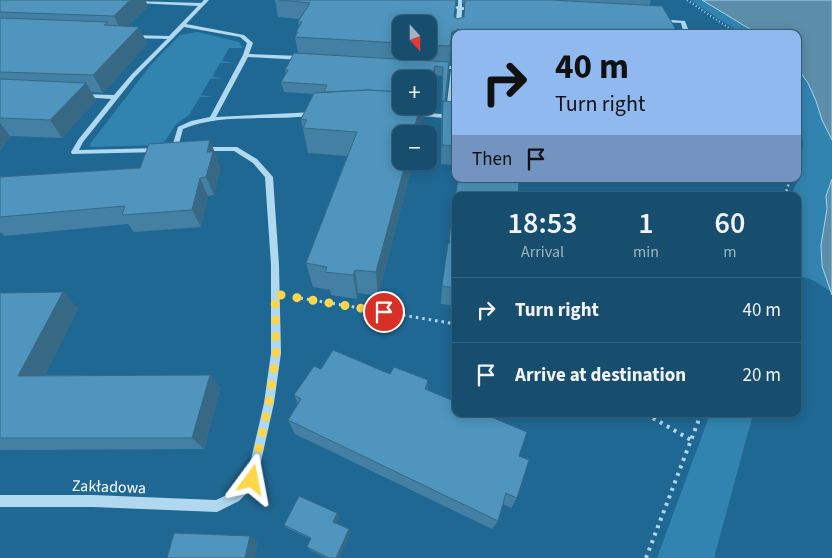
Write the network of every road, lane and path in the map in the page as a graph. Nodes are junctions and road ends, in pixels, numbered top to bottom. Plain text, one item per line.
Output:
1 (207, 0) edge
2 (460, 0) edge
3 (687, 0) edge
4 (132, 2) dead end
5 (202, 5) junction
6 (450, 7) edge
7 (460, 8) junction
8 (479, 9) edge
9 (654, 20) edge
10 (182, 25) junction
11 (458, 30) edge
12 (686, 30) edge
13 (732, 30) edge
14 (129, 36) edge
15 (169, 37) junction
16 (246, 55) junction
17 (309, 58) edge
18 (435, 66) edge
19 (452, 68) edge
20 (77, 95) edge
21 (116, 97) junction
22 (320, 114) edge
23 (420, 115) edge
24 (452, 117) edge
25 (212, 120) junction
26 (175, 149) junction
27 (184, 149) edge
28 (192, 149) edge
29 (275, 294) junction
30 (452, 323) edge
31 (651, 417) edge
32 (700, 417) edge
33 (691, 440) junction
34 (0, 501) edge
35 (646, 558) edge

1 - 5 street
2 - 7 street
3 - 13 path
4 - 5 street
5 - 10 street
6 - 7 street
7 - 8 street
7 - 11 street
9 - 12 street
10 - 15 street
10 - 16 street
14 - 15 street
15 - 21 street
16 - 17 street
16 - 25 street
18 - 19 street
20 - 21 lane
21 - 26 street
22 - 25 street
23 - 24 street
25 - 26 street
26 - 27 street
28 - 29 street
29 - 30 path
29 - 34 street, Zakładowa
31 - 33 path
32 - 33 path
33 - 35 path

